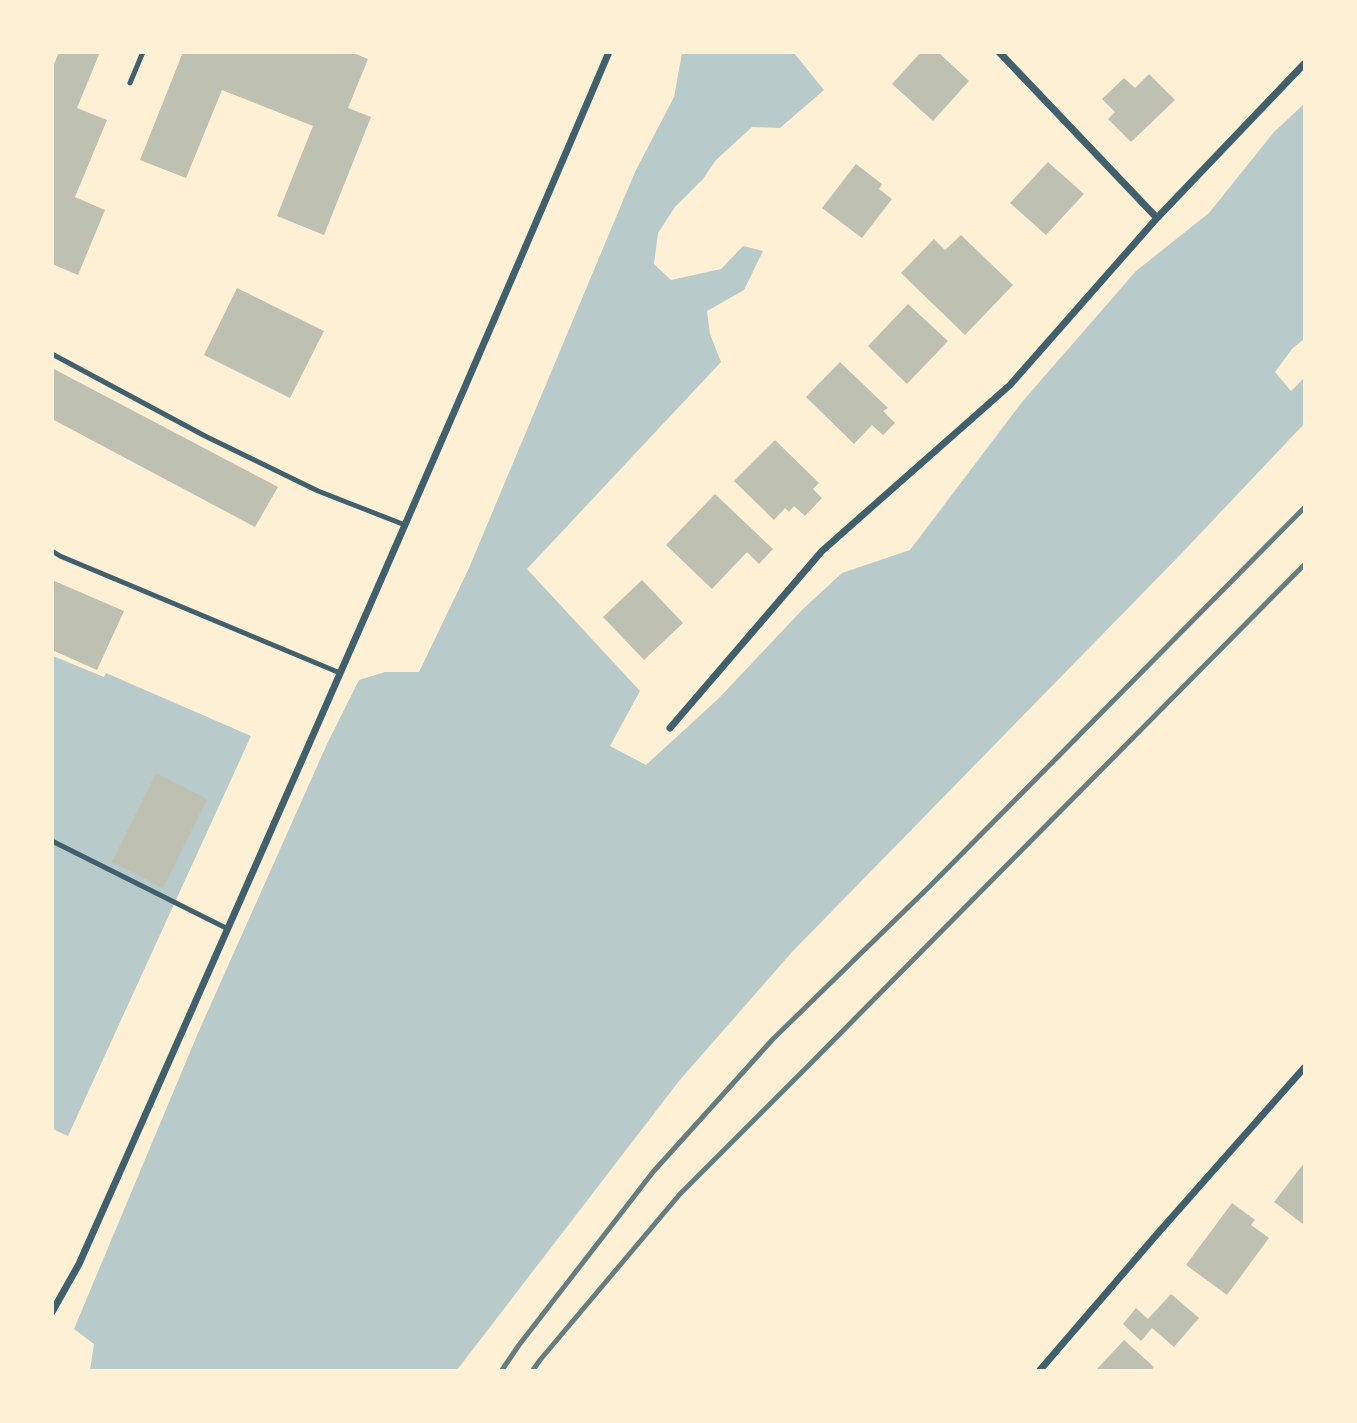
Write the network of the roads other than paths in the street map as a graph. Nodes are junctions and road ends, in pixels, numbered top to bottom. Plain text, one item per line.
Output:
1 (143, 52) edge
2 (999, 52) edge
3 (608, 53) edge
4 (1304, 64) edge
5 (130, 83) dead end
6 (1157, 218) junction
7 (52, 354) edge
8 (405, 524) junction
9 (52, 551) edge
10 (340, 673) junction
11 (670, 728) dead end
12 (52, 841) edge
13 (228, 929) junction
14 (1304, 1068) edge
15 (52, 1312) edge
16 (1040, 1370) edge

1 - 5 lane
2 - 6 street
3 - 8 street
4 - 6 street
6 - 11 street
7 - 8 lane
8 - 10 street
9 - 10 lane
10 - 13 street
12 - 13 lane
13 - 15 street
14 - 16 street

